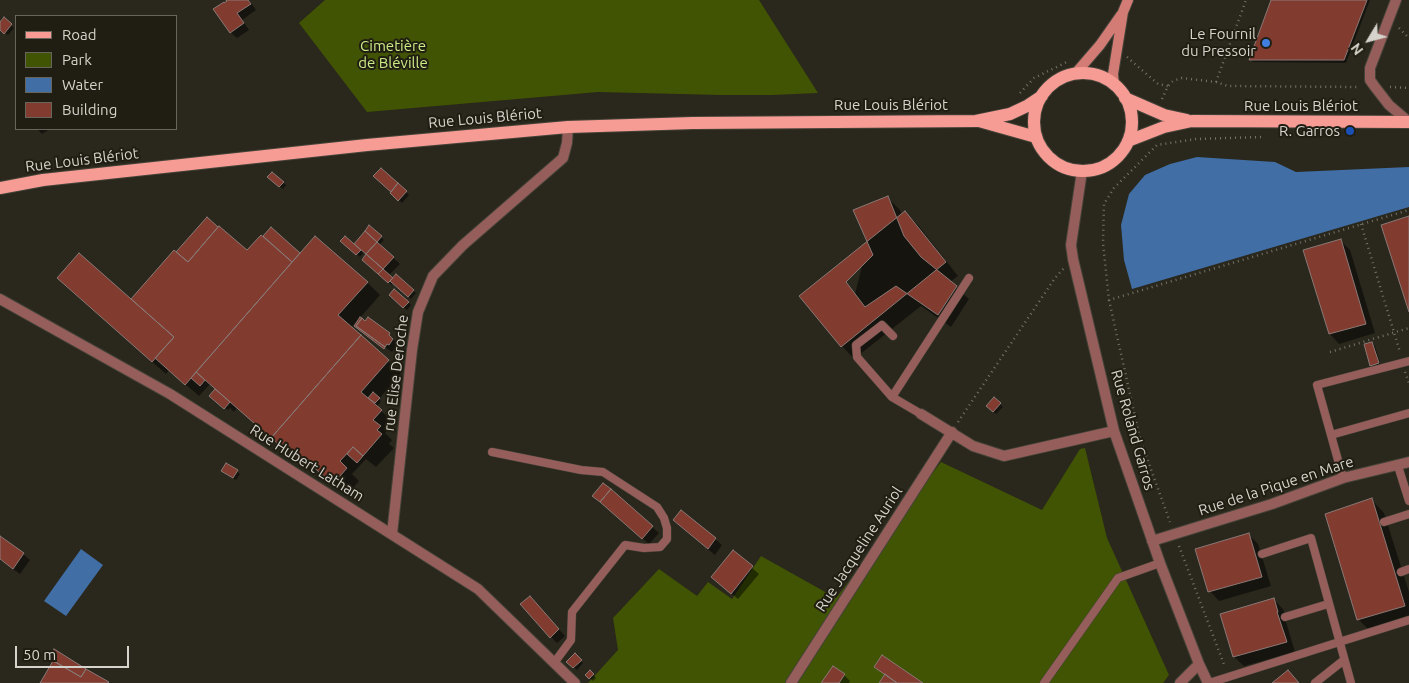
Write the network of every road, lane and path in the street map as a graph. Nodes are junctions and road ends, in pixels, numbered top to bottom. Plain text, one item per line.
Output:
1 (1128, 0) edge
2 (1246, 0) edge
3 (1396, 0) edge
4 (1124, 12) junction
5 (1075, 74) junction
6 (1216, 82) junction
7 (1114, 85) junction
8 (1367, 87) dead end
9 (1388, 87) dead end
10 (1409, 88) edge
11 (1042, 96) junction
12 (1125, 98) junction
13 (1162, 102) dead end
14 (976, 121) junction
15 (1192, 121) junction
16 (1409, 122) edge
17 (568, 127) junction
18 (1269, 136) dead end
19 (1036, 137) junction
20 (1128, 140) junction
21 (1082, 171) junction
22 (0, 188) edge
23 (1409, 210) edge
24 (1361, 224) junction
25 (1073, 259) junction
26 (969, 278) dead end
27 (0, 299) edge
28 (1109, 300) junction
29 (1409, 328) edge
30 (1394, 332) junction
31 (893, 336) dead end
32 (1330, 352) dead end
33 (1406, 362) edge
34 (1409, 383) edge
35 (892, 397) junction
36 (1409, 413) edge
37 (921, 414) joint
38 (1114, 431) junction
39 (952, 432) junction
40 (1331, 434) junction
41 (492, 452) dead end
42 (1409, 462) edge
43 (1398, 466) junction
44 (1344, 478) junction
45 (1409, 501) edge
46 (1409, 514) edge
47 (1384, 522) dead end
48 (392, 534) junction
49 (1174, 534) junction
50 (1152, 541) junction
51 (1262, 554) dead end
52 (1160, 563) junction
53 (1409, 570) edge
54 (1400, 572) dead end
55 (1328, 604) junction
56 (1285, 617) dead end
57 (1409, 620) edge
58 (1339, 642) junction
59 (1344, 660) junction
60 (554, 663) junction
61 (1199, 664) junction
62 (1229, 677) junction
63 (575, 683) edge
64 (791, 683) edge
65 (1044, 683) edge
66 (1180, 683) edge
67 (1209, 683) edge
68 (1315, 683) edge
69 (1351, 683) edge

1 - 4 main road
2 - 6 path
3 - 16 street
4 - 5 main road
4 - 7 main road
5 - 7 main road
5 - 11 main road
6 - 8 path
6 - 13 path
7 - 12 main road
9 - 10 path
11 - 14 main road, Rue Louis Blériot
11 - 19 main road
12 - 15 main road, Rue Louis Blériot
12 - 20 main road
14 - 17 main road, Rue Louis Blériot
14 - 19 main road, Rue Louis Blériot
15 - 16 main road, Rue Louis Blériot
15 - 20 main road, Rue Louis Blériot
17 - 22 main road, Rue Louis Blériot
17 - 48 street, rue Elise Deroche
18 - 28 path
19 - 21 main road
20 - 21 main road
21 - 25 street, Rue Roland Garros
23 - 24 path
24 - 28 path
24 - 30 path
25 - 38 street, Rue Roland Garros
25 - 39 path
26 - 35 lane
27 - 48 street, Rue Hubert Latham
28 - 49 path
29 - 30 path
30 - 32 path
30 - 33 path
31 - 35 lane
33 - 34 path
33 - 40 lane
35 - 37 lane
36 - 40 lane
37 - 39 street
38 - 39 street
38 - 50 street, Rue Roland Garros
39 - 64 street, Rue Jacqueline Auriol
40 - 44 lane
41 - 60 lane
42 - 43 street, Rue de la Pique en Mare
43 - 44 street, Rue de la Pique en Mare
43 - 45 lane
44 - 49 street, Rue de la Pique en Mare
46 - 47 lane
48 - 60 street, Rue Hubert Latham
49 - 50 street, Rue de la Pique en Mare
49 - 62 path
50 - 52 street, Rue Roland Garros
51 - 55 lane
52 - 61 street, Rue Roland Garros
52 - 65 lane
53 - 54 lane
55 - 56 lane
55 - 58 lane
57 - 58 lane
58 - 59 lane
58 - 62 lane
59 - 68 lane
59 - 69 lane
60 - 63 street, Rue Hubert Latham
61 - 66 street
61 - 67 street, Rue Roland Garros
62 - 67 lane

